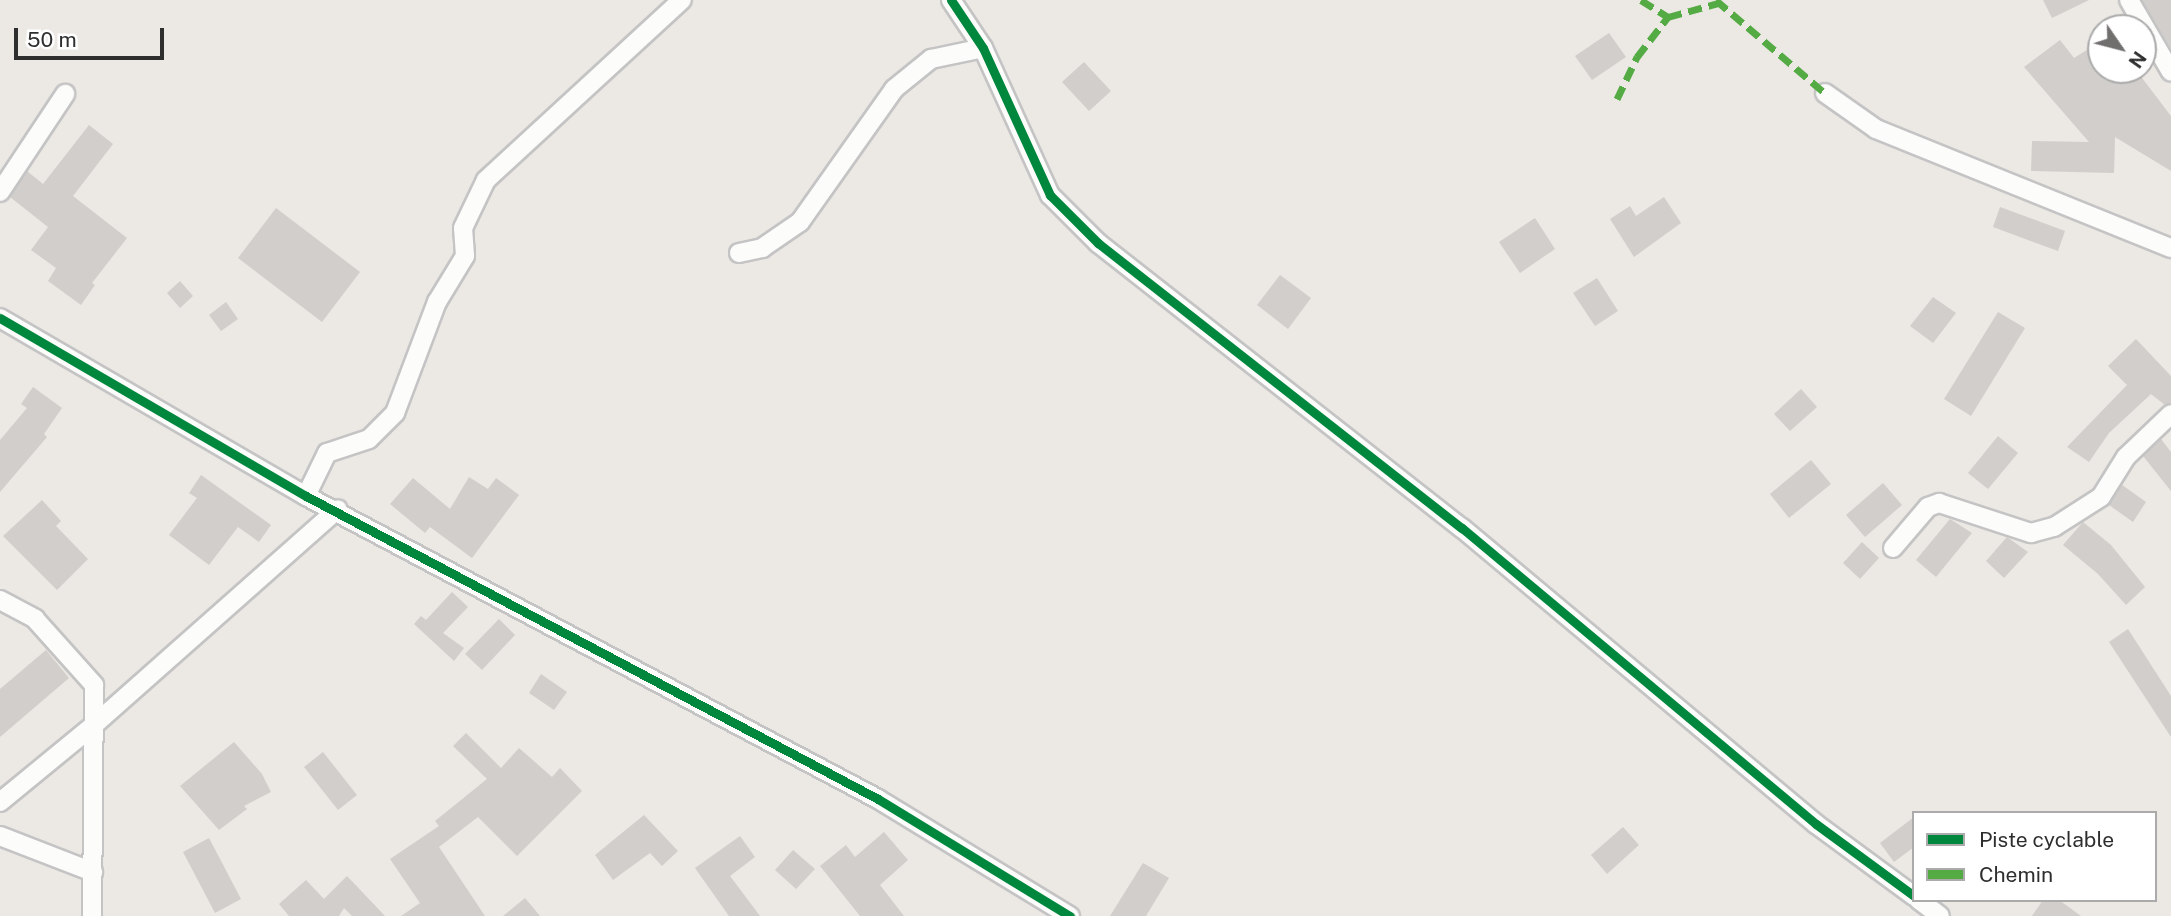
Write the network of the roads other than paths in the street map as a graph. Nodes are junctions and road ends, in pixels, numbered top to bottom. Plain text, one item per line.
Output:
1 (682, 0) edge
2 (951, 0) edge
3 (2129, 0) edge
4 (983, 48) junction
5 (2171, 72) edge
6 (1825, 93) dead end
7 (65, 94) dead end
8 (0, 192) edge
9 (2171, 248) edge
10 (739, 253) dead end
11 (0, 318) edge
12 (2171, 414) edge
13 (306, 496) junction
14 (338, 509) junction
15 (1893, 548) dead end
16 (0, 600) edge
17 (95, 724) junction
18 (0, 802) edge
19 (0, 836) edge
20 (93, 872) junction
21 (1912, 895) edge
22 (1922, 902) edge
23 (92, 916) edge
24 (1070, 916) edge
25 (1940, 916) edge

1 - 13 street
2 - 4 street
3 - 5 street
4 - 10 street
4 - 21 street
6 - 9 street
7 - 8 street
11 - 13 street
12 - 15 street
13 - 14 street
14 - 17 street
14 - 24 street
16 - 17 street
17 - 18 street
17 - 20 street
19 - 20 street
20 - 23 street
22 - 25 street

